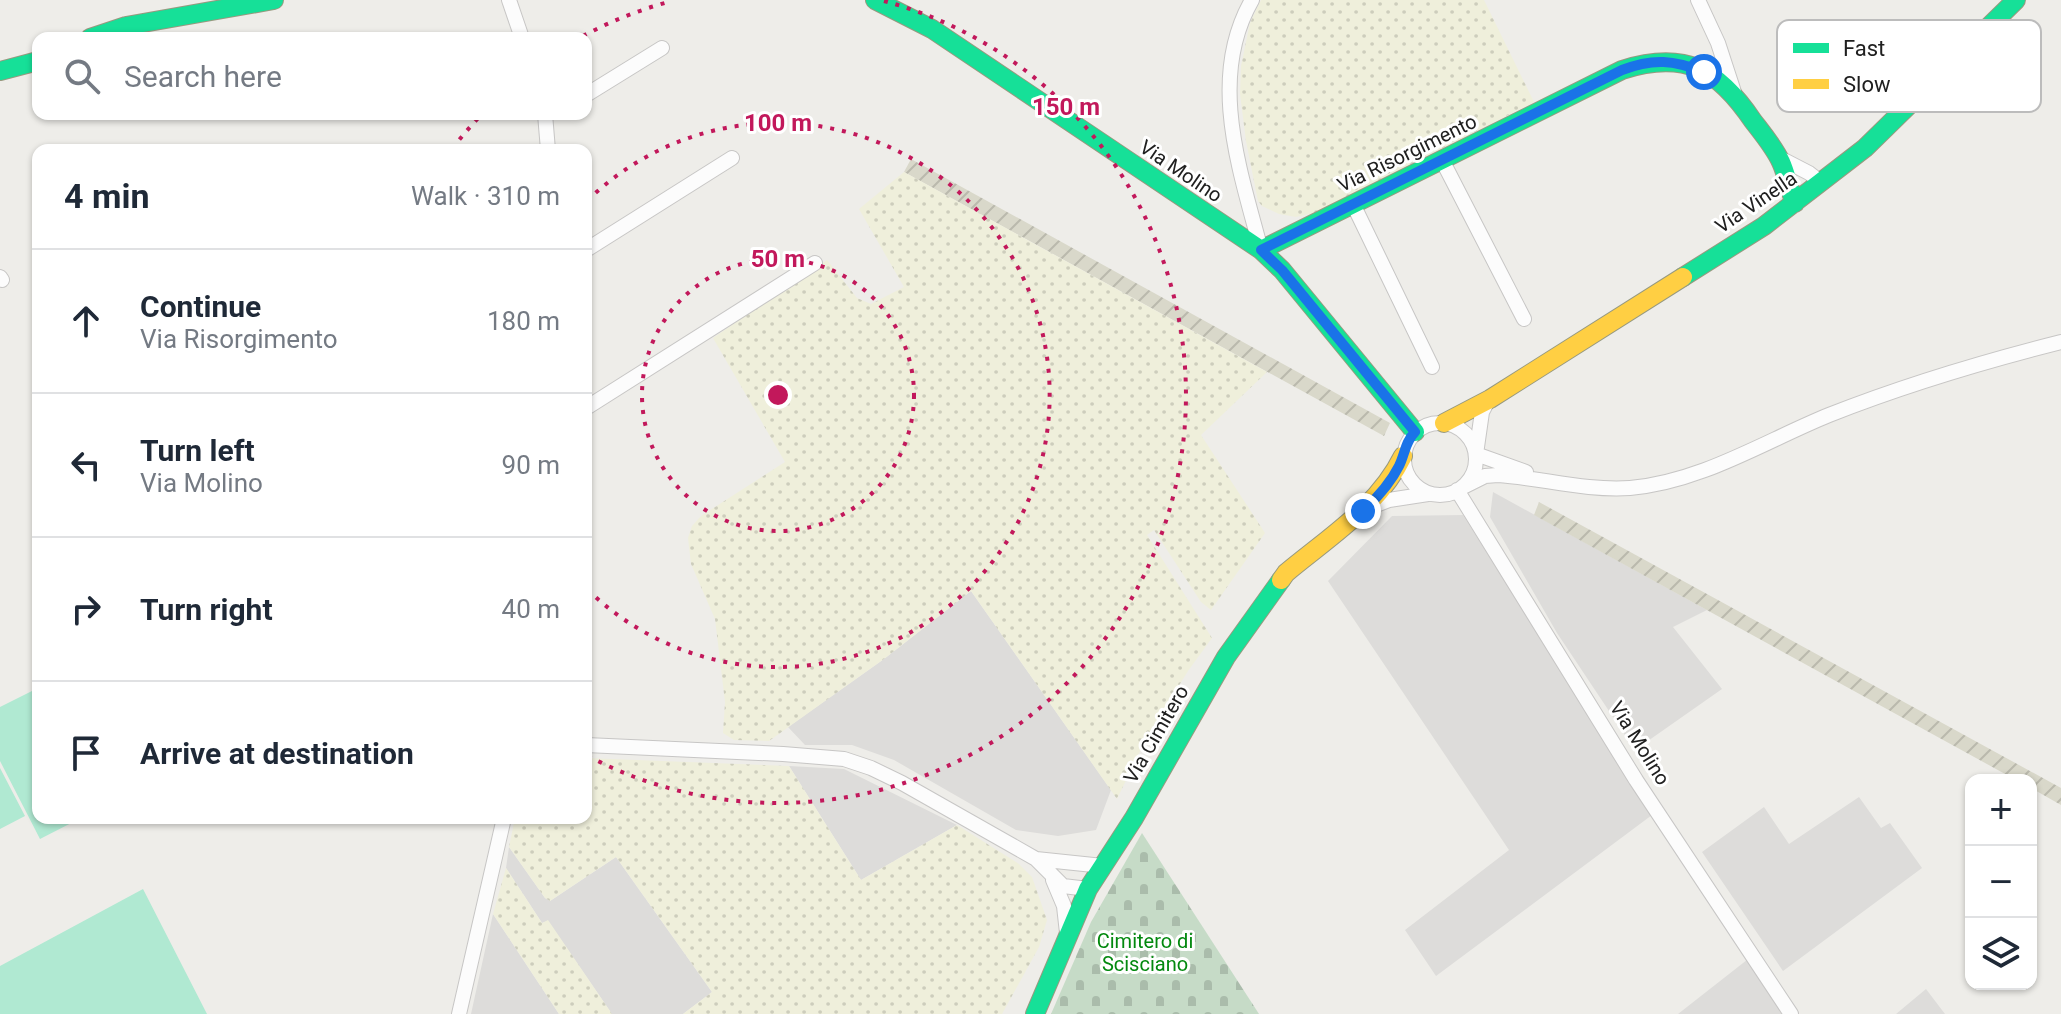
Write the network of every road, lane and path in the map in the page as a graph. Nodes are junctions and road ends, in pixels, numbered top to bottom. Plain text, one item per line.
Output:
1 (274, 0) edge
2 (509, 0) edge
3 (875, 0) edge
4 (1252, 0) edge
5 (1698, 0) edge
6 (2016, 0) edge
7 (240, 2) edge
8 (1996, 20) edge
9 (108, 32) edge
10 (520, 32) edge
11 (662, 48) dead end
12 (32, 63) edge
13 (0, 71) edge
14 (592, 91) edge
15 (1735, 95) junction
16 (1902, 112) edge
17 (549, 120) edge
18 (548, 144) edge
19 (732, 158) dead end
20 (1780, 158) junction
21 (1442, 160) junction
22 (1822, 183) junction
23 (1795, 203) junction
24 (1353, 204) junction
25 (592, 246) edge
26 (1261, 250) junction
27 (815, 263) dead end
28 (1524, 319) dead end
29 (2061, 342) edge
30 (1432, 367) dead end
31 (1490, 399) junction
32 (592, 404) edge
33 (1444, 423) junction
34 (1415, 432) junction
35 (1476, 454) junction
36 (1403, 456) junction
37 (1554, 483) junction
38 (1460, 488) junction
39 (1429, 494) junction
40 (1363, 511) junction
41 (592, 745) edge
42 (503, 824) edge
43 (1036, 859) junction
44 (1103, 866) junction
45 (1051, 876) junction
46 (1088, 889) junction
47 (1068, 940) junction
48 (459, 1014) edge
49 (1035, 1014) edge
50 (1791, 1014) edge

1 - 7 street
2 - 10 street
3 - 26 street, Via Molino
4 - 26 street
5 - 15 street
6 - 8 street, Via Vinella
7 - 9 street
11 - 14 street
12 - 13 street
15 - 20 street, Via Risorgimento
15 - 21 street, Via Risorgimento
16 - 22 street, Via Vinella
17 - 18 street
19 - 25 street
20 - 22 street
20 - 23 street, Via Risorgimento
21 - 24 street, Via Risorgimento
21 - 28 street
22 - 23 street, Via Vinella
23 - 31 street, Via Vinella
24 - 26 street, Via Risorgimento
24 - 30 street
26 - 34 street, Via Molino
27 - 32 street
29 - 37 street
31 - 33 street, Via Vinella
31 - 35 street
33 - 34 street
33 - 35 street
34 - 36 street
35 - 37 street
35 - 38 street
36 - 39 street
36 - 40 street, Via Cimitero
37 - 38 street
38 - 39 street
38 - 50 street, Via Molino
39 - 40 street
40 - 44 street, Via Cimitero
41 - 43 street
42 - 48 street
43 - 44 street
43 - 45 street
44 - 46 street, Via Cimitero
45 - 46 street
45 - 47 street
46 - 47 street, Via Cimitero
47 - 49 street, Via Cimitero

